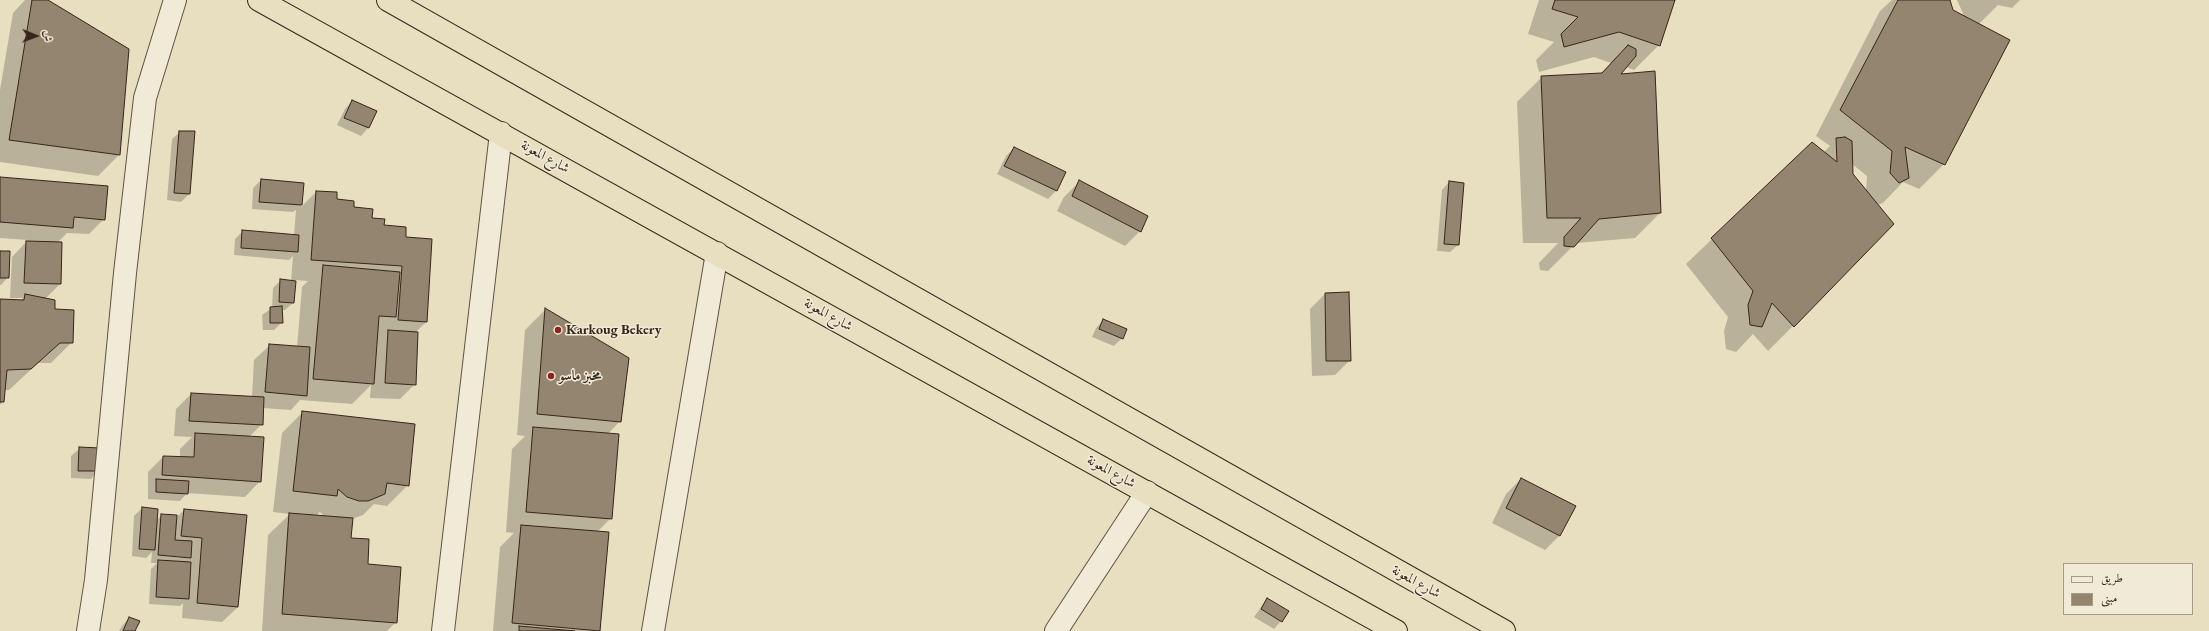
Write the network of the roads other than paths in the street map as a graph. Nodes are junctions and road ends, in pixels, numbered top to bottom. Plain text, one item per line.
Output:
1 (175, 0) edge
2 (259, 0) edge
3 (388, 0) edge
4 (501, 133) junction
5 (717, 253) junction
6 (1147, 492) junction
7 (88, 631) edge
8 (443, 631) edge
9 (653, 631) edge
10 (1056, 631) edge
11 (1396, 631) edge
12 (1504, 631) edge

1 - 7 street
2 - 4 highway, شارع المعونة
3 - 12 highway, شارع المعونة
4 - 5 highway, شارع المعونة
4 - 8 street
5 - 6 highway, شارع المعونة
5 - 9 street
6 - 10 street
6 - 11 highway, شارع المعونة

